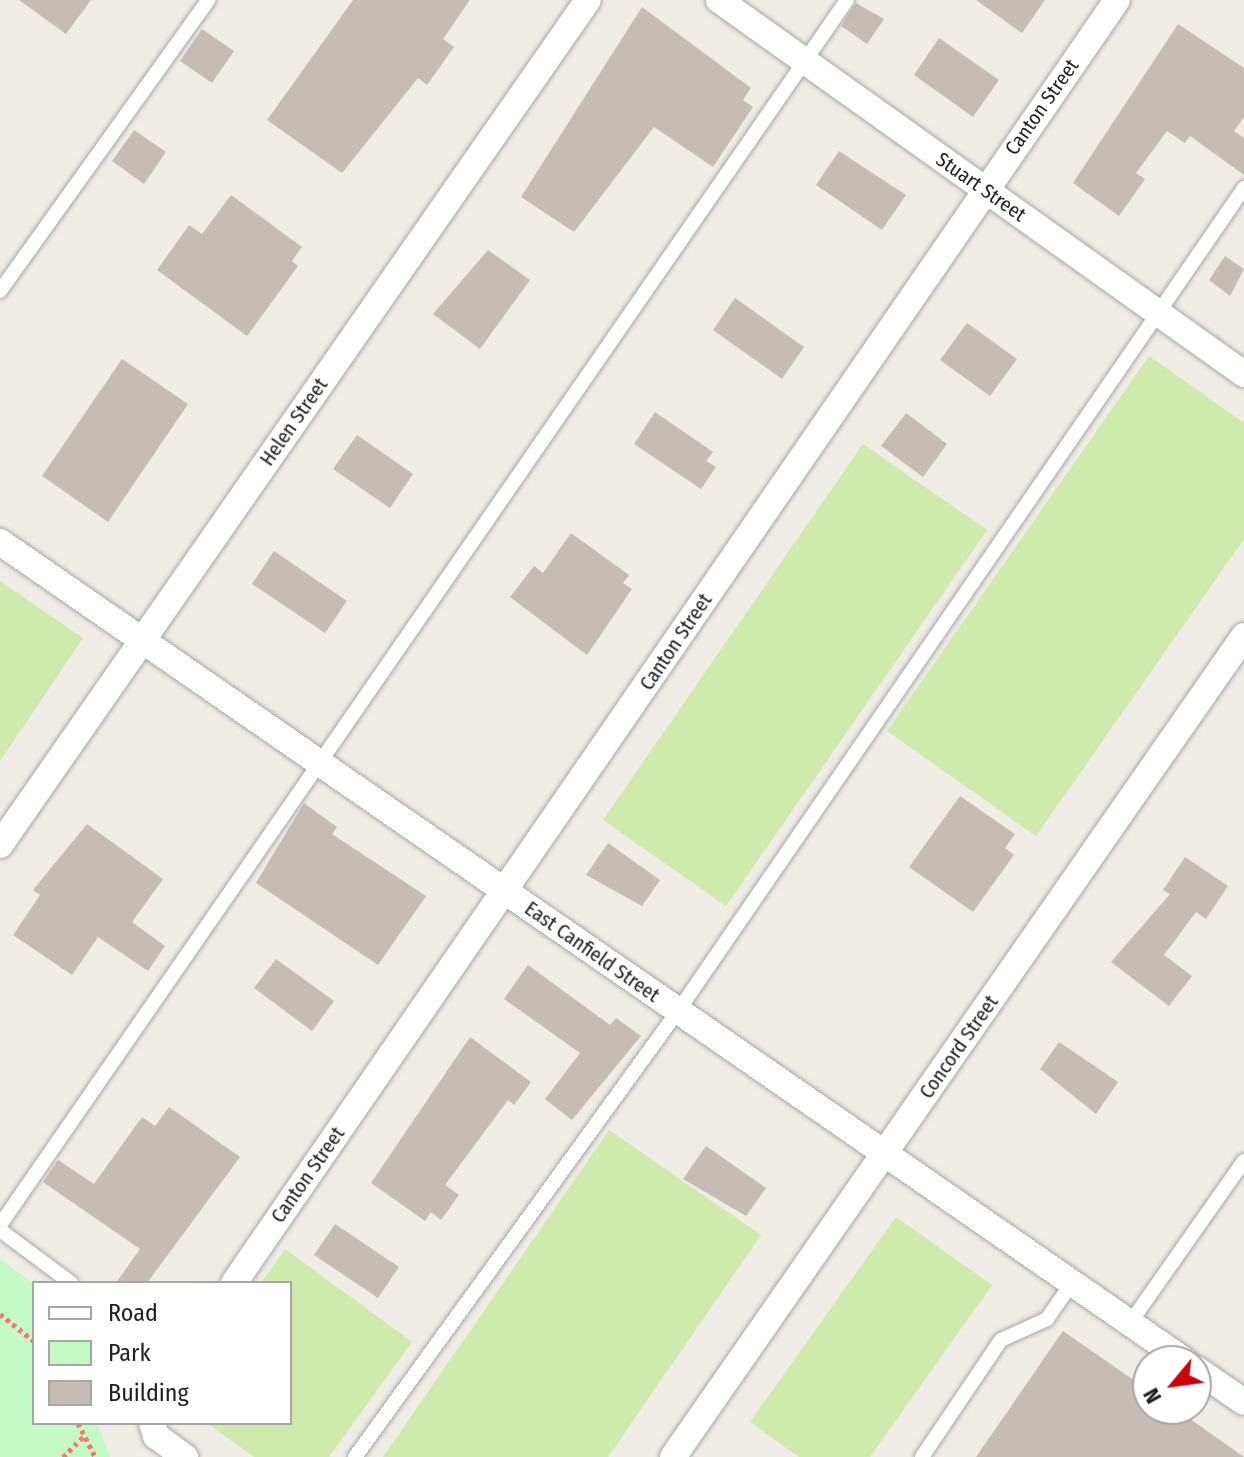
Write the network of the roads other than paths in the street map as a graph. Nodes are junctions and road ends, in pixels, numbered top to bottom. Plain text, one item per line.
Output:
1 (208, 0) edge
2 (588, 0) edge
3 (719, 0) edge
4 (847, 0) edge
5 (1117, 0) edge
6 (804, 61) junction
7 (1244, 188) edge
8 (985, 190) junction
9 (0, 291) edge
10 (1157, 312) junction
11 (1244, 374) edge
12 (0, 542) edge
13 (1244, 636) edge
14 (142, 641) junction
15 (316, 761) junction
16 (0, 845) edge
17 (505, 891) junction
18 (678, 1011) junction
19 (885, 1153) junction
20 (1244, 1161) edge
21 (0, 1228) edge
22 (68, 1281) edge
23 (235, 1281) edge
24 (1072, 1283) junction
25 (1130, 1323) junction
26 (1162, 1345) edge
27 (1212, 1380) edge
28 (1244, 1402) edge
29 (153, 1425) edge
30 (185, 1457) edge
31 (355, 1457) edge
32 (673, 1457) edge
33 (922, 1457) edge

1 - 9 lane
2 - 14 street, Helen Street
3 - 6 street, Stuart Street
4 - 6 lane
5 - 8 street, Canton Street
6 - 8 street, Stuart Street
6 - 15 lane
7 - 10 lane
8 - 10 street, Stuart Street
8 - 17 street, Canton Street
10 - 11 street, Stuart Street
10 - 18 lane
12 - 14 street, East Canfield Street
13 - 19 street, Concord Street
14 - 15 street, East Canfield Street
14 - 16 street, Helen Street
15 - 17 street, East Canfield Street
15 - 21 lane
17 - 18 street, East Canfield Street
17 - 23 street, Canton Street
18 - 19 street, East Canfield Street
18 - 31 lane
19 - 24 street, East Canfield Street
19 - 32 street, Concord Street
20 - 25 lane
21 - 22 lane
24 - 25 street, East Canfield Street
24 - 33 lane
25 - 26 street, East Canfield Street
27 - 28 street
29 - 30 street

